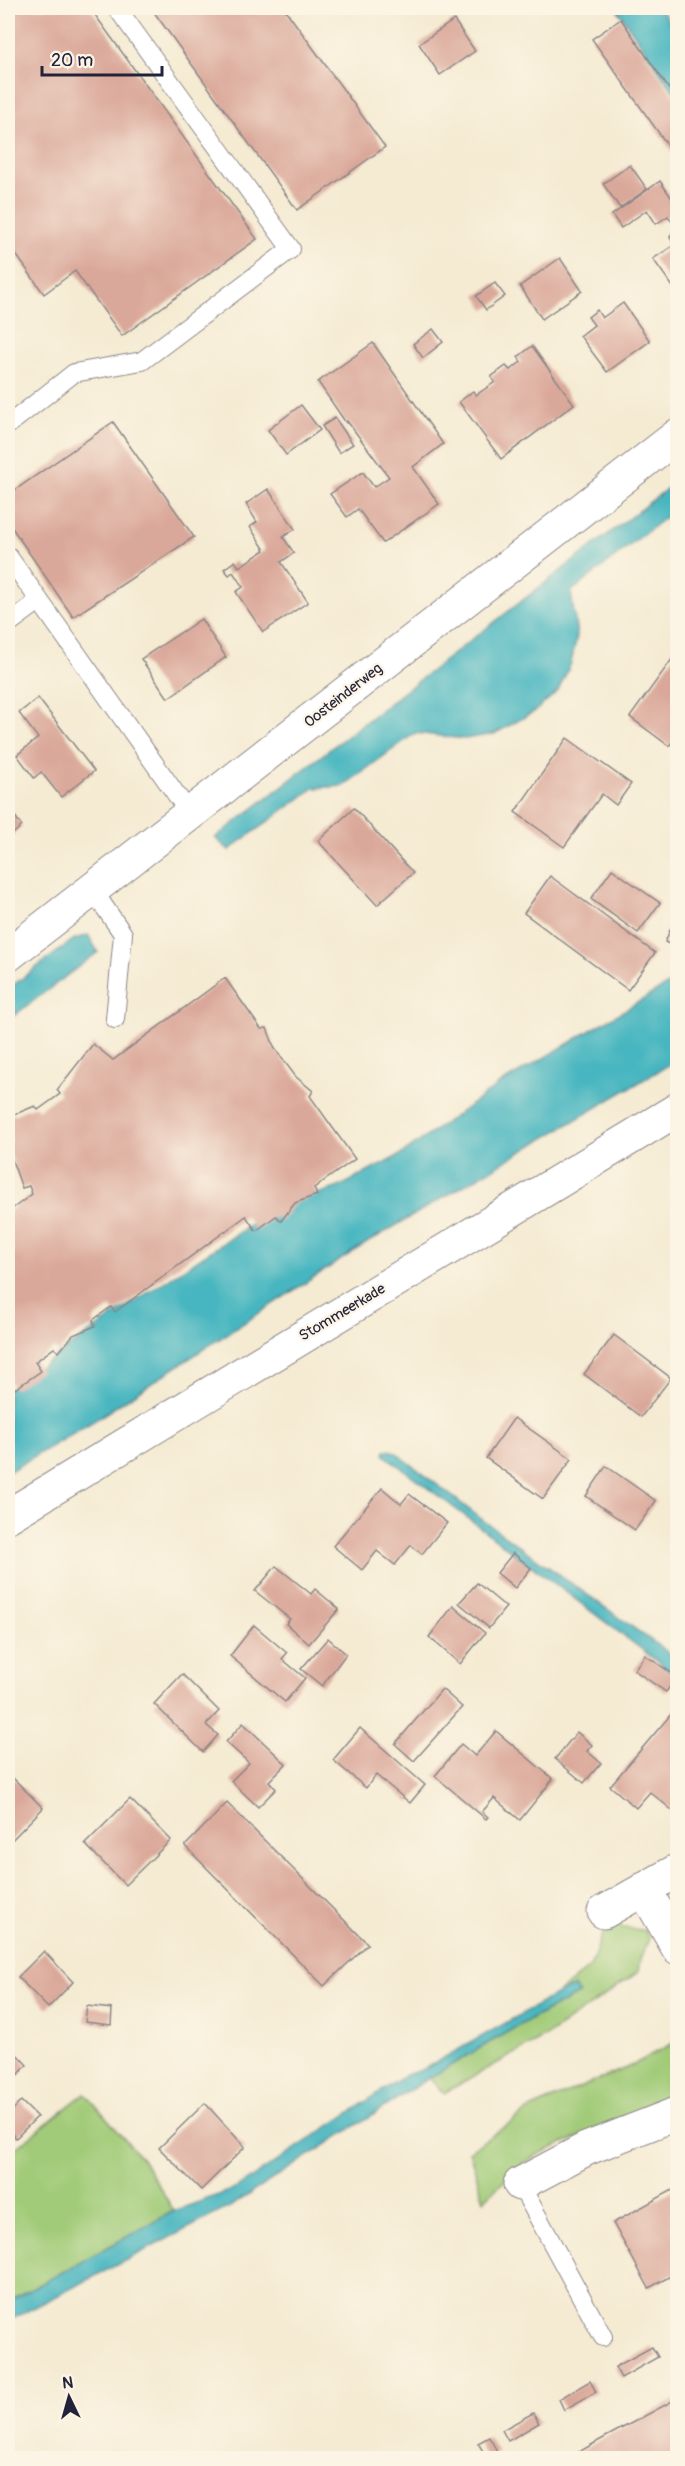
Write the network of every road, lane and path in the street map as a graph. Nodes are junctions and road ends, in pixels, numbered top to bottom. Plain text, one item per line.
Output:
1 (117, 8) edge
2 (8, 425) edge
3 (678, 435) edge
4 (8, 556) edge
5 (39, 601) junction
6 (8, 624) edge
7 (190, 814) junction
8 (92, 889) junction
9 (8, 955) edge
10 (116, 1019) dead end
11 (678, 1109) edge
12 (8, 1516) edge
13 (678, 1870) edge
14 (644, 1889) junction
15 (604, 1912) dead end
16 (678, 1948) edge
17 (678, 2114) edge
18 (520, 2184) joint
19 (603, 2337) dead end

1 - 2 lane
3 - 7 street, Oosteinderweg
4 - 5 lane
5 - 6 lane
5 - 7 lane
7 - 8 street, Oosteinderweg
8 - 9 street, Oosteinderweg
8 - 10 lane
11 - 12 street, Stommeerkade
13 - 14 street
14 - 15 street
14 - 16 street
17 - 18 street
18 - 19 lane

